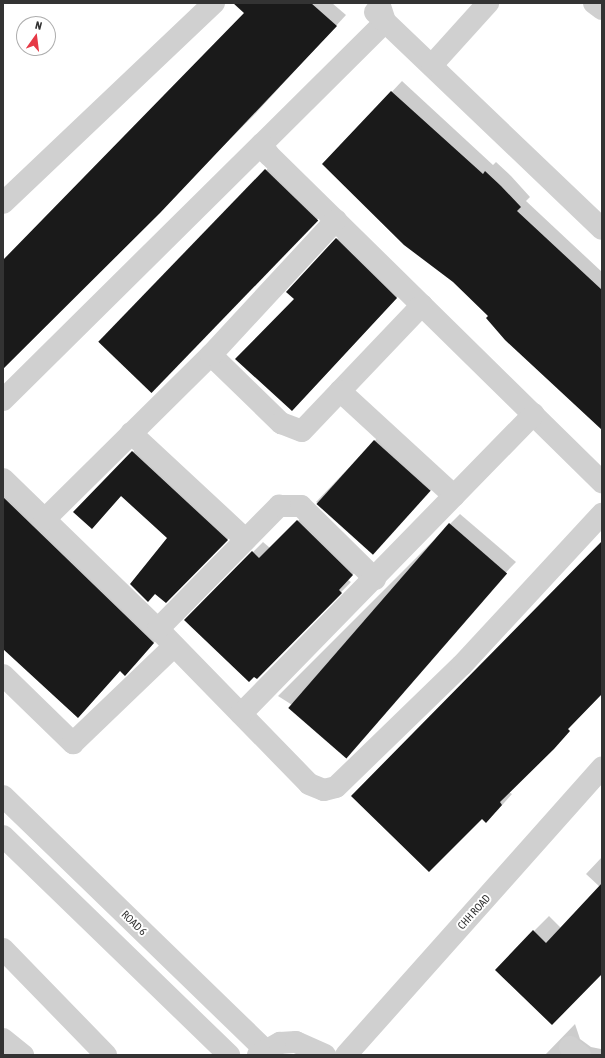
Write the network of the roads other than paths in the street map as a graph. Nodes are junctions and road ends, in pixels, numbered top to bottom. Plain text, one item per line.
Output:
1 (214, 3) edge
2 (365, 3) edge
3 (488, 3) edge
4 (594, 3) edge
5 (602, 9) edge
6 (382, 12) edge
7 (432, 65) junction
8 (262, 144) junction
9 (3, 203) edge
10 (336, 220) junction
11 (602, 229) edge
12 (422, 305) junction
13 (211, 355) junction
14 (340, 391) junction
15 (3, 400) edge
16 (534, 414) junction
17 (131, 433) junction
18 (3, 478) edge
19 (602, 482) edge
20 (454, 496) junction
21 (602, 514) edge
22 (44, 520) junction
23 (246, 539) junction
24 (375, 578) junction
25 (158, 628) junction
26 (174, 646) junction
27 (3, 675) edge
28 (241, 714) junction
29 (602, 768) edge
30 (3, 796) edge
31 (3, 836) edge
32 (3, 949) edge
33 (3, 1039) edge
34 (262, 1052) edge
35 (23, 1055) edge
36 (106, 1055) edge
37 (229, 1055) edge
38 (325, 1055) edge
39 (346, 1055) edge

1 - 9 street
2 - 6 street
3 - 7 street
4 - 5 street
6 - 7 street
6 - 8 street
7 - 11 street
8 - 10 street
8 - 15 street
10 - 12 street
10 - 13 street
12 - 14 street
12 - 16 street
13 - 14 street
13 - 17 street
14 - 20 street
16 - 19 street
16 - 20 street
17 - 22 street
17 - 23 street
18 - 22 street
20 - 24 street
21 - 28 street
22 - 25 street
23 - 24 street
23 - 25 street
24 - 28 street
25 - 26 street
26 - 27 street
26 - 28 street
29 - 39 street, CHH ROAD
30 - 34 street, ROAD 6
31 - 37 street
32 - 36 street
33 - 35 street
34 - 38 street

